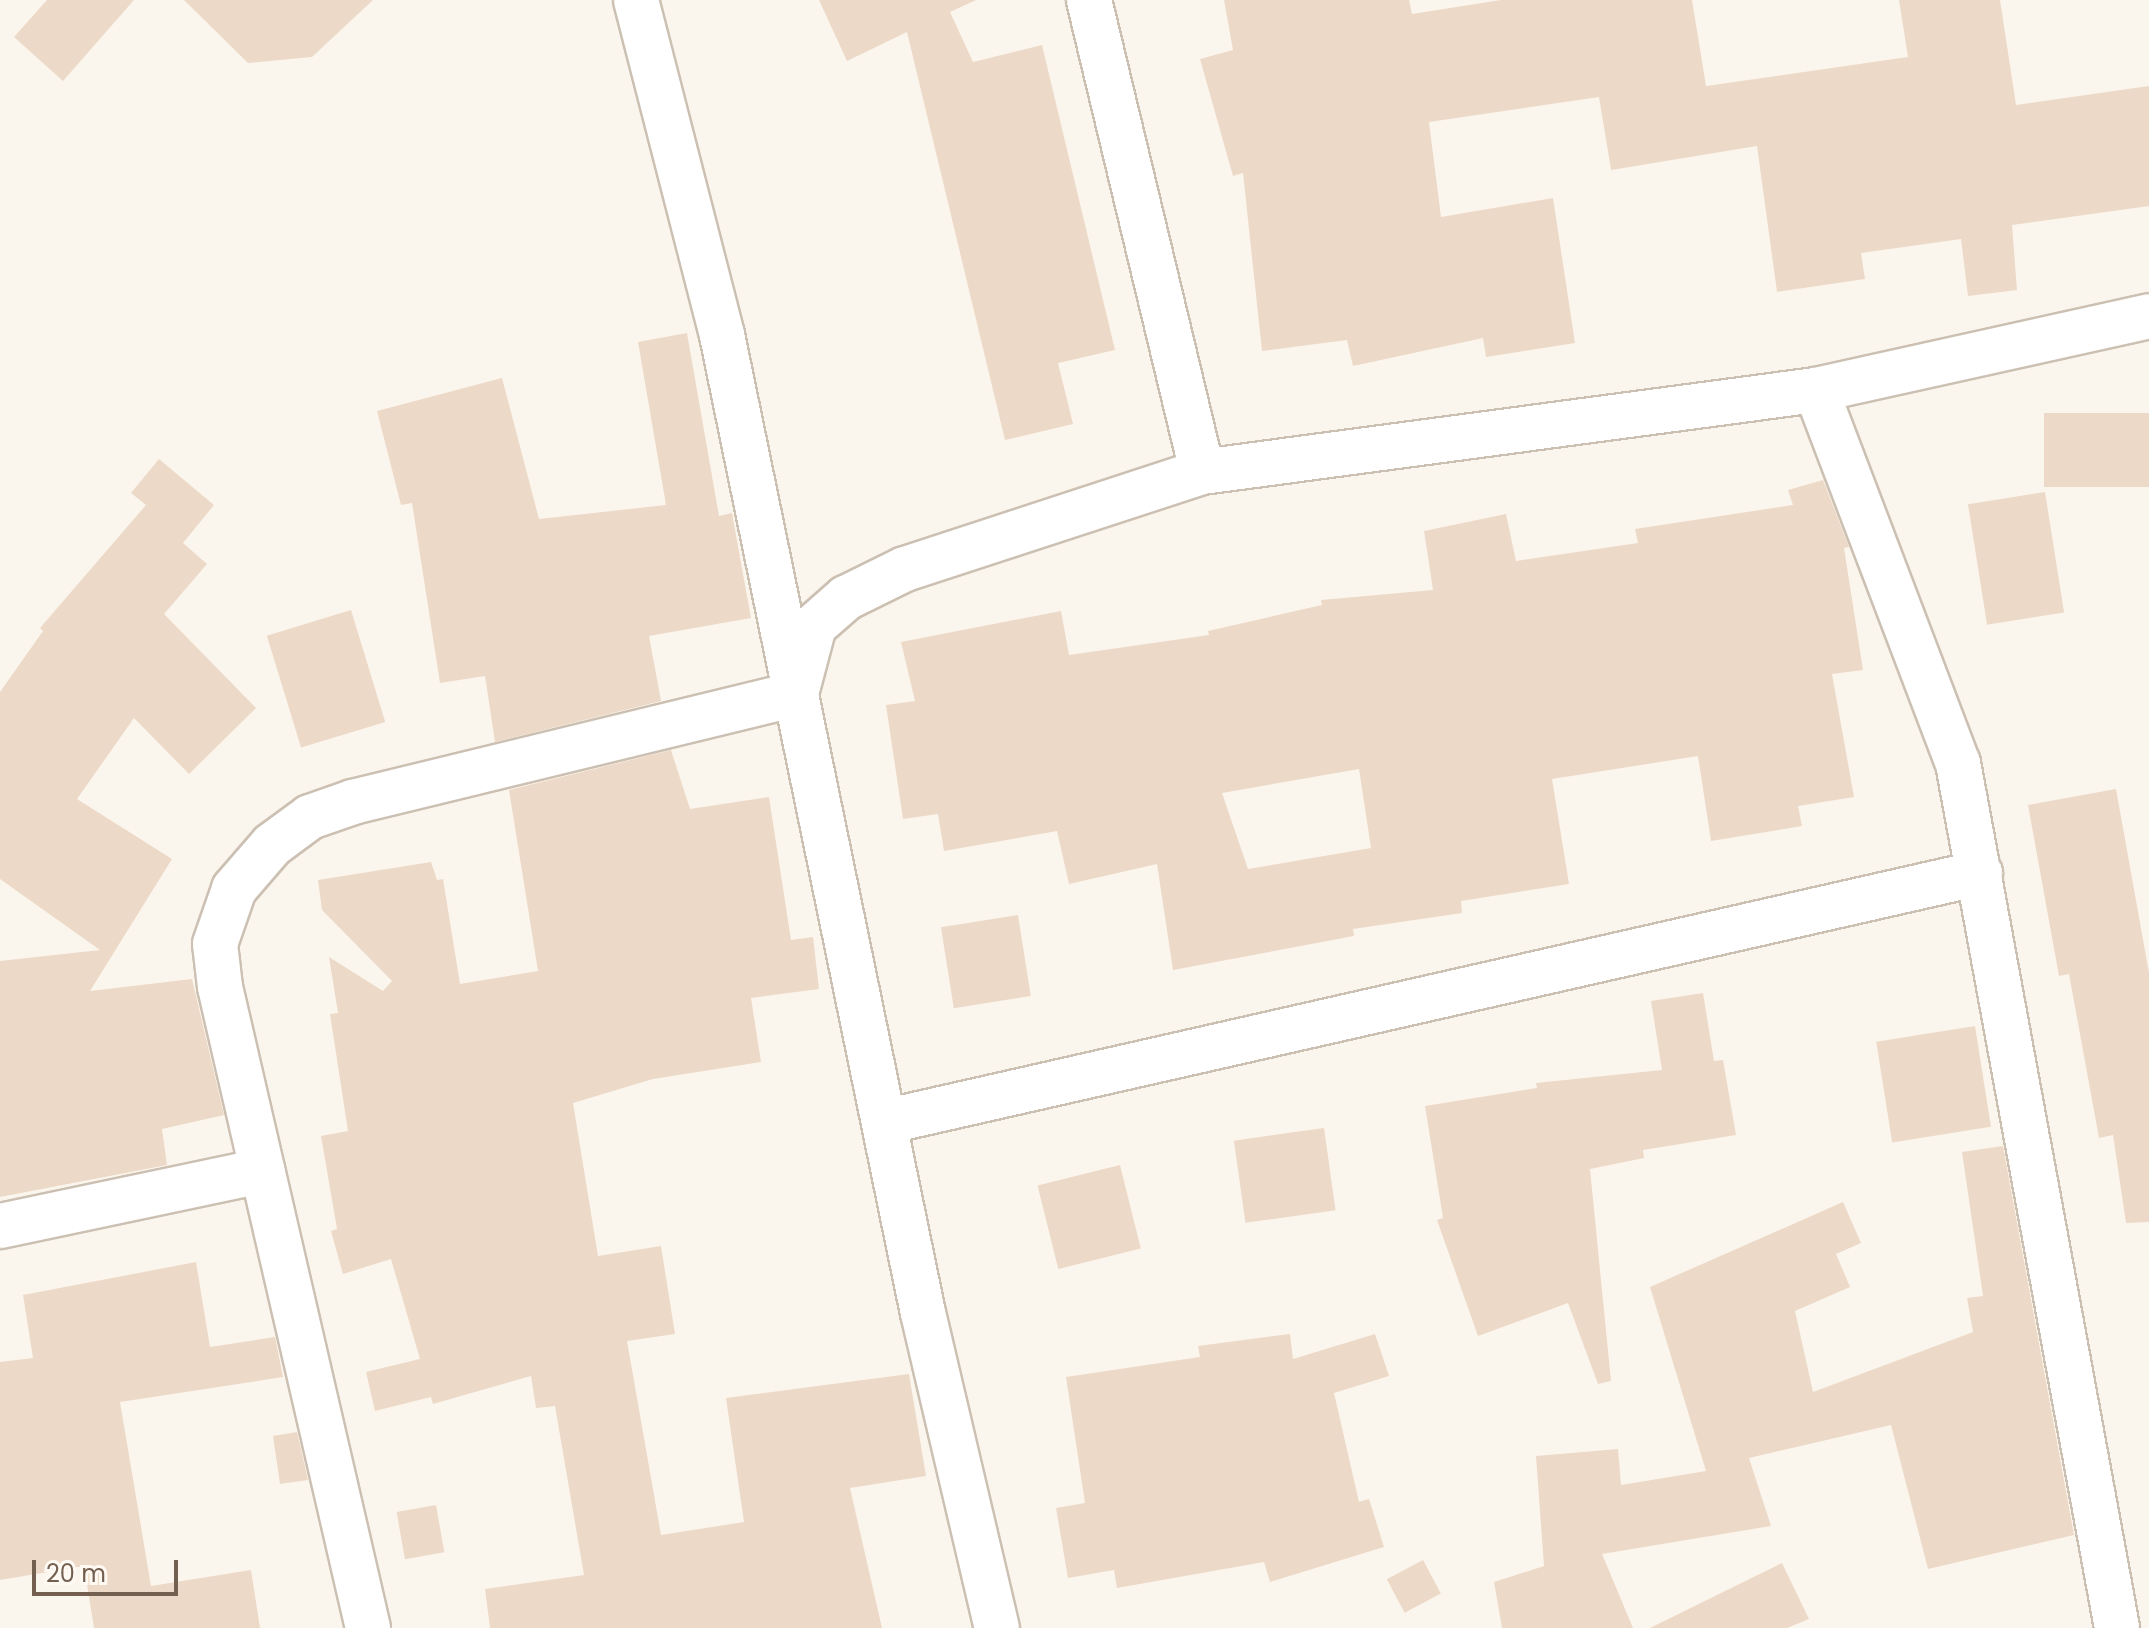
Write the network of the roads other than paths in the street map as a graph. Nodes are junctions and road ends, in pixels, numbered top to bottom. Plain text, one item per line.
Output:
1 (636, 0) edge
2 (1089, 0) edge
3 (2149, 316) edge
4 (1816, 390) junction
5 (1202, 472) junction
6 (796, 694) junction
7 (1980, 873) junction
8 (884, 1122) junction
9 (262, 1171) junction
10 (0, 1226) edge
11 (368, 1628) edge
12 (997, 1628) edge
13 (2117, 1628) edge

1 - 6 street
2 - 5 street
3 - 4 street
4 - 5 street
4 - 7 street
5 - 6 street
6 - 8 street
6 - 9 street
7 - 8 street
7 - 13 street
8 - 12 street
9 - 10 street
9 - 11 street

